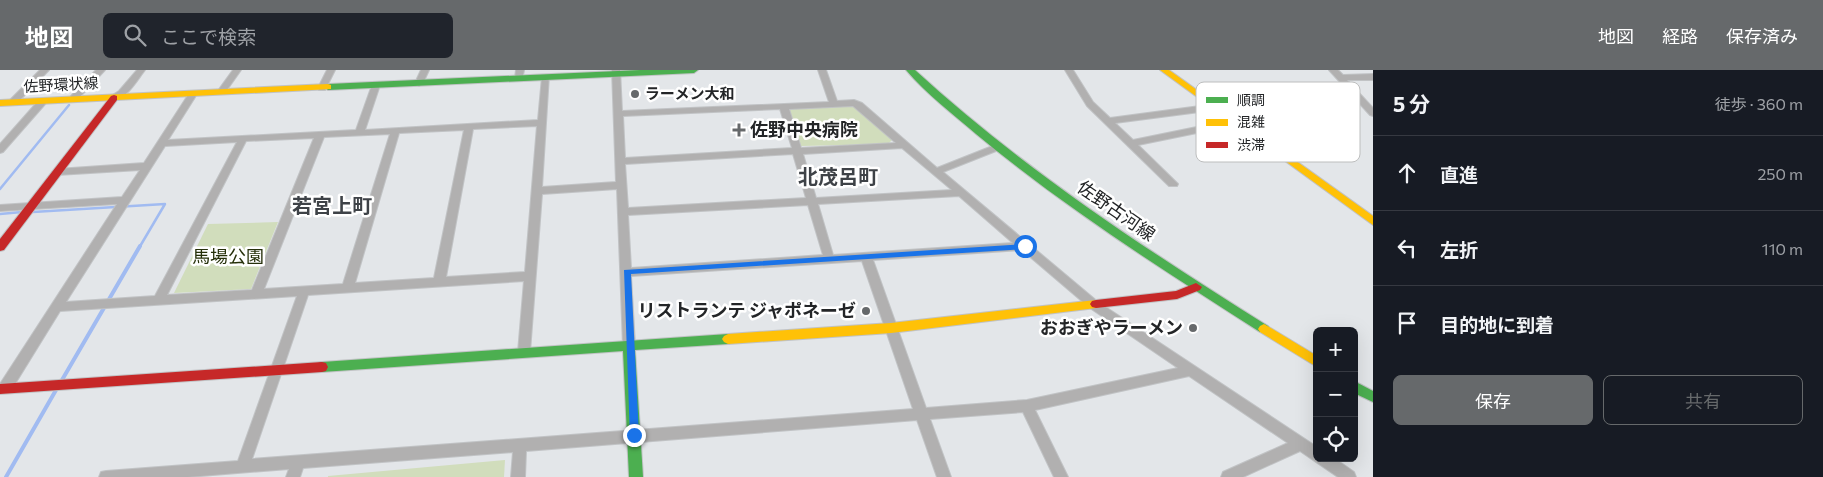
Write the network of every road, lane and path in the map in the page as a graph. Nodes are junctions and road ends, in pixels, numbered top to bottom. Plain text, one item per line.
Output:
1 (45, 70) edge
2 (101, 70) edge
3 (141, 70) edge
4 (237, 70) edge
5 (331, 70) edge
6 (425, 70) edge
7 (694, 70) edge
8 (822, 70) edge
9 (910, 70) edge
10 (1069, 70) edge
11 (1164, 70) edge
12 (1333, 70) edge
13 (616, 72) edge
14 (520, 74) edge
15 (546, 77) junction
16 (1373, 77) edge
17 (1340, 78) junction
18 (1344, 82) edge
19 (419, 83) junction
20 (376, 85) junction
21 (322, 88) junction
22 (221, 92) junction
23 (1196, 93) edge
24 (193, 94) junction
25 (114, 98) junction
26 (72, 100) junction
27 (43, 101) junction
28 (6, 103) edge
29 (834, 104) junction
30 (1369, 105) edge
31 (784, 106) junction
32 (1196, 109) edge
33 (1373, 112) edge
34 (618, 114) junction
35 (1107, 121) junction
36 (542, 123) junction
37 (469, 127) junction
38 (1196, 130) edge
39 (395, 131) junction
40 (360, 132) junction
41 (320, 135) junction
42 (243, 139) junction
43 (162, 143) junction
44 (1132, 143) junction
45 (904, 145) junction
46 (998, 147) junction
47 (0, 150) edge
48 (797, 151) junction
49 (620, 160) junction
50 (1291, 162) edge
51 (147, 166) junction
52 (57, 172) junction
53 (937, 172) junction
54 (1173, 184) dead end
55 (621, 185) junction
56 (536, 191) junction
57 (962, 193) junction
58 (125, 200) junction
59 (812, 201) junction
60 (31, 206) junction
61 (0, 208) edge
62 (623, 212) junction
63 (1373, 221) edge
64 (1025, 246) junction
65 (0, 247) edge
66 (866, 256) junction
67 (829, 258) junction
68 (627, 272) junction
69 (531, 276) junction
70 (439, 282) junction
71 (1196, 287) junction
72 (348, 288) junction
73 (304, 291) junction
74 (256, 294) junction
75 (159, 300) junction
76 (1094, 305) junction
77 (57, 307) junction
78 (892, 328) junction
79 (629, 345) junction
80 (524, 352) junction
81 (1313, 360) edge
82 (277, 369) junction
83 (1193, 370) junction
84 (3, 388) edge
85 (1358, 388) edge
86 (1373, 397) edge
87 (1027, 406) junction
88 (922, 416) junction
89 (634, 435) junction
90 (520, 444) junction
91 (1301, 444) junction
92 (1313, 452) edge
93 (298, 462) junction
94 (1328, 462) edge
95 (243, 466) junction
96 (182, 474) edge
97 (106, 477) edge
98 (293, 477) edge
99 (518, 477) edge
100 (636, 477) edge
101 (944, 477) edge
102 (1061, 477) edge
103 (1228, 477) edge
104 (1349, 477) edge

1 - 28 street
2 - 26 street
3 - 25 street
4 - 22 street
5 - 21 street
6 - 19 street
7 - 13 street, 佐野環状線
8 - 29 street
9 - 46 street, 佐野古河線
10 - 35 street
11 - 23 street
12 - 17 street
13 - 15 street, 佐野環状線
13 - 34 street
14 - 15 street, 佐野環状線
14 - 19 street, 佐野環状線
15 - 36 street
16 - 17 street
17 - 18 street
19 - 20 street, 佐野環状線
20 - 21 street, 佐野環状線
20 - 40 street
21 - 22 street, 佐野環状線
22 - 24 street, 佐野環状線
24 - 25 street, 佐野環状線
24 - 43 street
25 - 26 street, 佐野環状線
25 - 52 street
26 - 27 street, 佐野環状線
27 - 28 street, 佐野環状線
27 - 47 street
29 - 31 street
29 - 45 street
30 - 33 street
31 - 34 street
31 - 48 street
32 - 35 street
34 - 49 street
35 - 44 street
36 - 37 street
36 - 56 street
37 - 39 street
37 - 70 street
38 - 44 street
39 - 40 street
39 - 72 street
40 - 41 street
41 - 42 street
41 - 74 street
42 - 43 street
42 - 75 street
43 - 51 street
44 - 54 street
45 - 48 street
45 - 53 street
46 - 53 street
46 - 71 street, 佐野古河線
48 - 49 street
48 - 59 street
49 - 55 street
50 - 63 street
51 - 52 street
51 - 58 street
52 - 60 street
53 - 57 street
55 - 56 street
55 - 62 street
56 - 69 street
57 - 59 street
57 - 64 street
58 - 60 street
58 - 77 street
59 - 62 street
59 - 67 street
60 - 61 street
60 - 65 street
62 - 68 street
64 - 66 street
64 - 76 street
66 - 67 street
66 - 78 street
67 - 68 street
68 - 79 street
69 - 70 street
69 - 80 street
70 - 72 street
71 - 76 street
71 - 81 street, 佐野古河線
72 - 73 street
73 - 74 street
73 - 82 street
74 - 75 street
75 - 77 street
76 - 78 street
76 - 83 street
77 - 84 street
78 - 79 street
78 - 88 street
79 - 80 street
79 - 89 street
80 - 82 street
82 - 84 street
82 - 95 street
83 - 87 street
83 - 91 street
85 - 86 street
87 - 88 street
87 - 102 street
88 - 89 street
88 - 101 street
89 - 90 street
89 - 100 street
90 - 93 street
90 - 99 street
91 - 92 street
91 - 103 street
93 - 95 street
93 - 98 street
94 - 104 street
95 - 96 street
96 - 97 street

